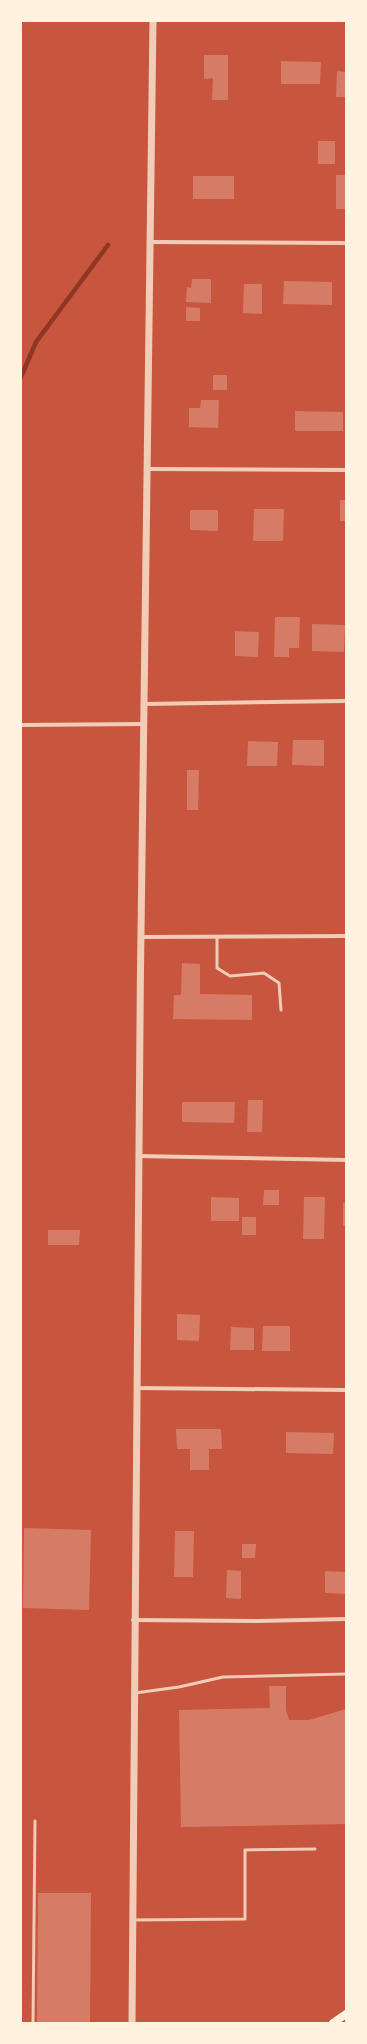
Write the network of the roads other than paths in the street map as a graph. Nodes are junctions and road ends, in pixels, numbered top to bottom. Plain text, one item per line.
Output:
1 (153, 21) edge
2 (150, 242) junction
3 (346, 243) edge
4 (147, 469) junction
5 (346, 470) edge
6 (346, 701) edge
7 (143, 704) junction
8 (142, 724) junction
9 (21, 725) edge
10 (346, 936) edge
11 (142, 937) junction
12 (217, 937) junction
13 (281, 1010) dead end
14 (138, 1156) junction
15 (346, 1160) edge
16 (136, 1388) junction
17 (346, 1390) edge
18 (346, 1619) edge
19 (133, 1620) junction
20 (346, 1674) edge
21 (133, 1694) junction
22 (35, 1821) dead end
23 (315, 1849) dead end
24 (132, 1920) junction
25 (346, 2014) edge
26 (32, 2023) edge
27 (132, 2023) edge
28 (333, 2023) edge

1 - 2 street
2 - 3 street
2 - 4 street
4 - 5 street
4 - 7 street
6 - 7 street
7 - 8 street
8 - 9 street
8 - 11 street
10 - 12 street
11 - 12 street
11 - 14 street
12 - 13 lane
14 - 15 street
14 - 16 street
16 - 17 street
16 - 19 street
18 - 19 street
19 - 21 street
20 - 21 lane
21 - 24 street
22 - 26 lane
23 - 24 lane
24 - 27 street
25 - 28 main road

